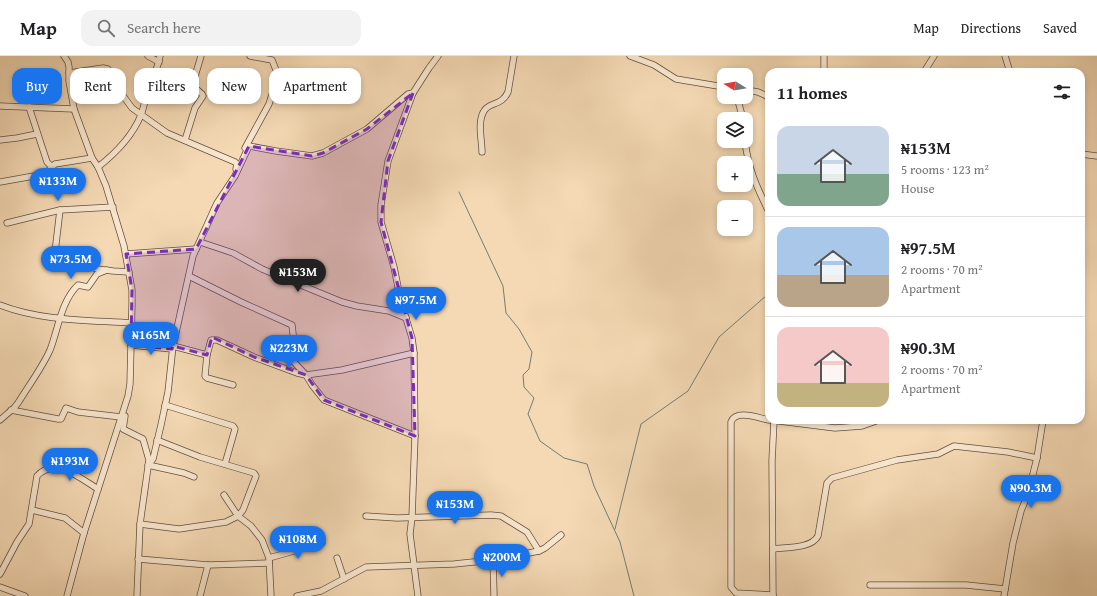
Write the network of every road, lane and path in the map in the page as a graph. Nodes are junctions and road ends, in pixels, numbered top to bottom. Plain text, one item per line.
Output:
1 (64, 56) edge
2 (148, 56) edge
3 (201, 56) edge
4 (250, 56) edge
5 (438, 56) edge
6 (514, 56) edge
7 (630, 56) edge
8 (824, 56) edge
9 (934, 56) edge
10 (1006, 56) edge
11 (159, 59) edge
12 (824, 68) edge
13 (926, 68) edge
14 (1009, 68) edge
15 (69, 73) junction
16 (717, 86) edge
17 (753, 91) edge
18 (413, 93) junction
19 (765, 95) edge
20 (0, 106) edge
21 (29, 106) junction
22 (74, 109) junction
23 (141, 114) junction
24 (37, 134) junction
25 (0, 140) edge
26 (185, 140) junction
27 (746, 148) edge
28 (482, 152) dead end
29 (1085, 154) edge
30 (1097, 156) edge
31 (92, 158) junction
32 (236, 164) junction
33 (53, 166) junction
34 (98, 167) junction
35 (235, 176) junction
36 (0, 182) edge
37 (765, 204) edge
38 (113, 207) junction
39 (60, 210) junction
40 (7, 222) dead end
41 (200, 242) junction
42 (196, 249) junction
43 (126, 254) junction
44 (107, 270) junction
45 (129, 272) junction
46 (188, 276) junction
47 (0, 305) edge
48 (60, 318) junction
49 (406, 318) junction
50 (132, 323) junction
51 (132, 345) junction
52 (172, 348) junction
53 (414, 353) junction
54 (206, 354) junction
55 (306, 375) junction
56 (233, 385) dead end
57 (128, 396) junction
58 (165, 405) junction
59 (11, 410) junction
60 (121, 417) junction
61 (765, 419) edge
62 (0, 420) edge
63 (771, 424) edge
64 (803, 424) edge
65 (868, 424) edge
66 (1042, 424) edge
67 (414, 436) junction
68 (157, 440) junction
69 (1037, 458) junction
70 (225, 464) junction
71 (148, 465) junction
72 (194, 477) dead end
73 (98, 489) junction
74 (224, 495) dead end
75 (32, 510) junction
76 (238, 516) junction
77 (366, 516) dead end
78 (412, 517) junction
79 (140, 524) junction
80 (84, 533) junction
81 (560, 535) dead end
82 (322, 543) dead end
83 (772, 549) junction
84 (539, 551) junction
85 (337, 558) dead end
86 (138, 559) junction
87 (269, 560) junction
88 (493, 560) junction
89 (208, 564) junction
90 (415, 566) junction
91 (0, 574) edge
92 (344, 579) junction
93 (870, 585) dead end
94 (0, 587) edge
95 (1005, 589) junction
96 (773, 595) edge
97 (25, 596) edge
98 (67, 596) edge
99 (137, 596) edge
100 (200, 596) edge
101 (272, 596) edge
102 (297, 596) edge
103 (418, 596) edge
104 (494, 596) edge
105 (1004, 596) edge

1 - 15 street
2 - 11 street
3 - 26 street
4 - 32 street
5 - 18 street
6 - 28 street
7 - 16 street
8 - 12 street
9 - 13 street
10 - 14 street
11 - 23 street
15 - 22 street
15 - 23 street
17 - 19 street
18 - 35 street
18 - 49 street
20 - 21 street
21 - 22 street
21 - 24 street
22 - 31 street
23 - 26 street
23 - 34 street
24 - 25 street
24 - 33 street
26 - 32 street
27 - 37 street
29 - 30 street
31 - 33 street
31 - 34 street
32 - 35 street
33 - 36 street
34 - 38 street
35 - 41 street
38 - 39 street
38 - 43 street
39 - 40 street
39 - 44 street
41 - 42 street
41 - 49 street
42 - 43 street
42 - 46 street
43 - 45 street
44 - 45 street
44 - 48 street
45 - 50 street
46 - 52 street
46 - 55 street
47 - 48 street
48 - 50 street
48 - 59 street
49 - 53 street
50 - 51 street
51 - 52 street
51 - 57 street
52 - 54 street
52 - 58 street
53 - 55 street
53 - 67 street
54 - 55 street
54 - 56 street
55 - 67 street
57 - 60 street
57 - 71 street
58 - 68 street
58 - 70 street
59 - 60 street
59 - 62 street
60 - 73 street
61 - 96 street
63 - 83 street
64 - 65 street
66 - 69 street
67 - 78 street
68 - 70 street
68 - 71 street
69 - 83 street
69 - 95 street
70 - 76 street
71 - 72 street
71 - 79 street
73 - 75 street
73 - 80 street
74 - 76 street
75 - 80 street
75 - 91 street
76 - 79 street
76 - 87 street
77 - 78 street
78 - 84 street
78 - 90 street
79 - 86 street
80 - 98 street
81 - 84 street
82 - 87 street
83 - 96 street
84 - 88 street
85 - 92 street
86 - 89 street
86 - 99 street
87 - 89 street
87 - 101 street
88 - 90 street
88 - 104 street
89 - 100 street
90 - 92 street
90 - 103 street
92 - 102 street
93 - 95 street
94 - 97 street
95 - 105 street

